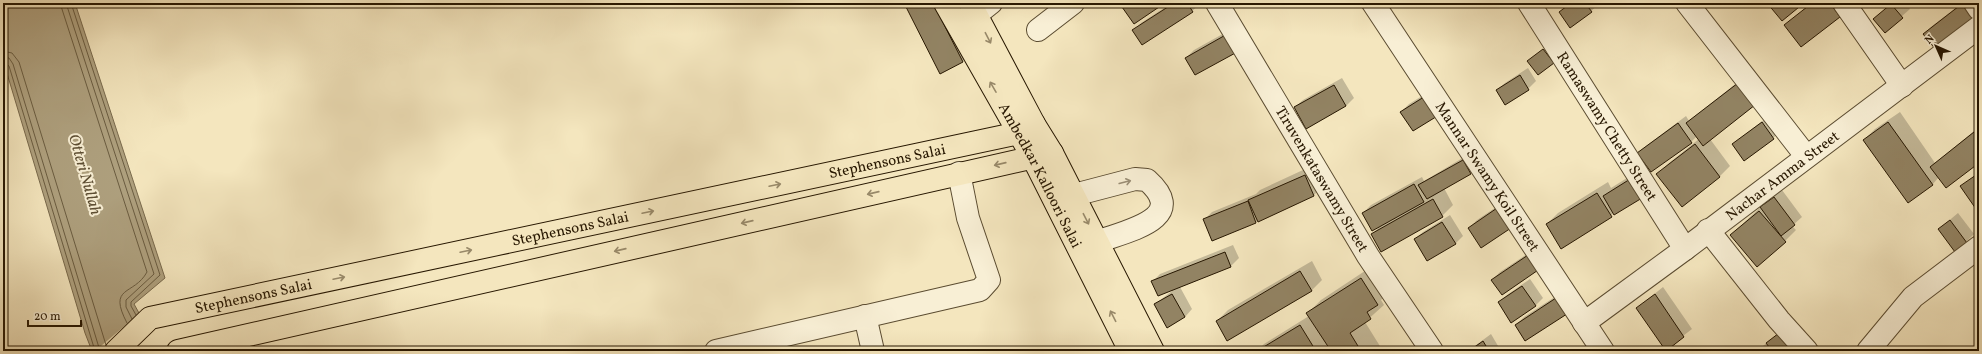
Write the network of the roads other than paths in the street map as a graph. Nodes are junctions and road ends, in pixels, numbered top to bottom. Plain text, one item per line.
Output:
1 (945, 3) edge
2 (1073, 3) edge
3 (1217, 3) edge
4 (1373, 3) edge
5 (1529, 3) edge
6 (1687, 3) edge
7 (1844, 3) edge
8 (1975, 3) edge
9 (979, 7) edge
10 (1979, 9) edge
11 (956, 23) junction
12 (1979, 26) edge
13 (1038, 30) dead end
14 (1902, 86) junction
15 (1026, 128) junction
16 (1042, 155) junction
17 (1806, 156) junction
18 (959, 173) junction
19 (1074, 195) junction
20 (1708, 230) junction
21 (1097, 242) junction
22 (1979, 247) edge
23 (1685, 249) junction
24 (865, 316) junction
25 (1584, 323) junction
26 (116, 351) edge
27 (178, 351) edge
28 (716, 351) edge
29 (873, 351) edge
30 (1130, 351) edge
31 (1153, 351) edge
32 (1432, 351) edge
33 (1603, 351) edge
34 (1807, 351) edge
35 (1868, 351) edge

1 - 11 main road, Ambedkar Kalloori Salai
2 - 13 street
3 - 32 street, Tiruvenkataswamy Street
4 - 25 street, Mannar Swamy Koil Street
5 - 23 street, Ramaswamy Chetty Street
6 - 17 street
7 - 14 street
8 - 10 street
9 - 11 street
9 -> 15 main road, Ambedkar Kalloori Salai
15 -> 11 main road, Ambedkar Kalloori Salai
12 - 14 street, Nachar Amma Street
14 - 17 street, Nachar Amma Street
15 - 16 main road, Ambedkar Kalloori Salai
26 -> 15 main road, Stephensons Salai
16 -> 18 main road, Stephensons Salai
16 - 19 main road, Ambedkar Kalloori Salai
30 -> 16 main road, Ambedkar Kalloori Salai
17 - 20 street, Nachar Amma Street
18 - 24 street
18 -> 27 main road, Stephensons Salai
19 -> 21 main road, Ambedkar Kalloori Salai
19 -> 21 street
20 - 23 street, Nachar Amma Street
20 - 34 street
21 - 31 main road, Ambedkar Kalloori Salai
22 - 35 street
23 - 25 street, Nachar Amma Street
24 - 28 street
24 - 29 street
25 - 33 street, Mannar Swamy Koil Street

